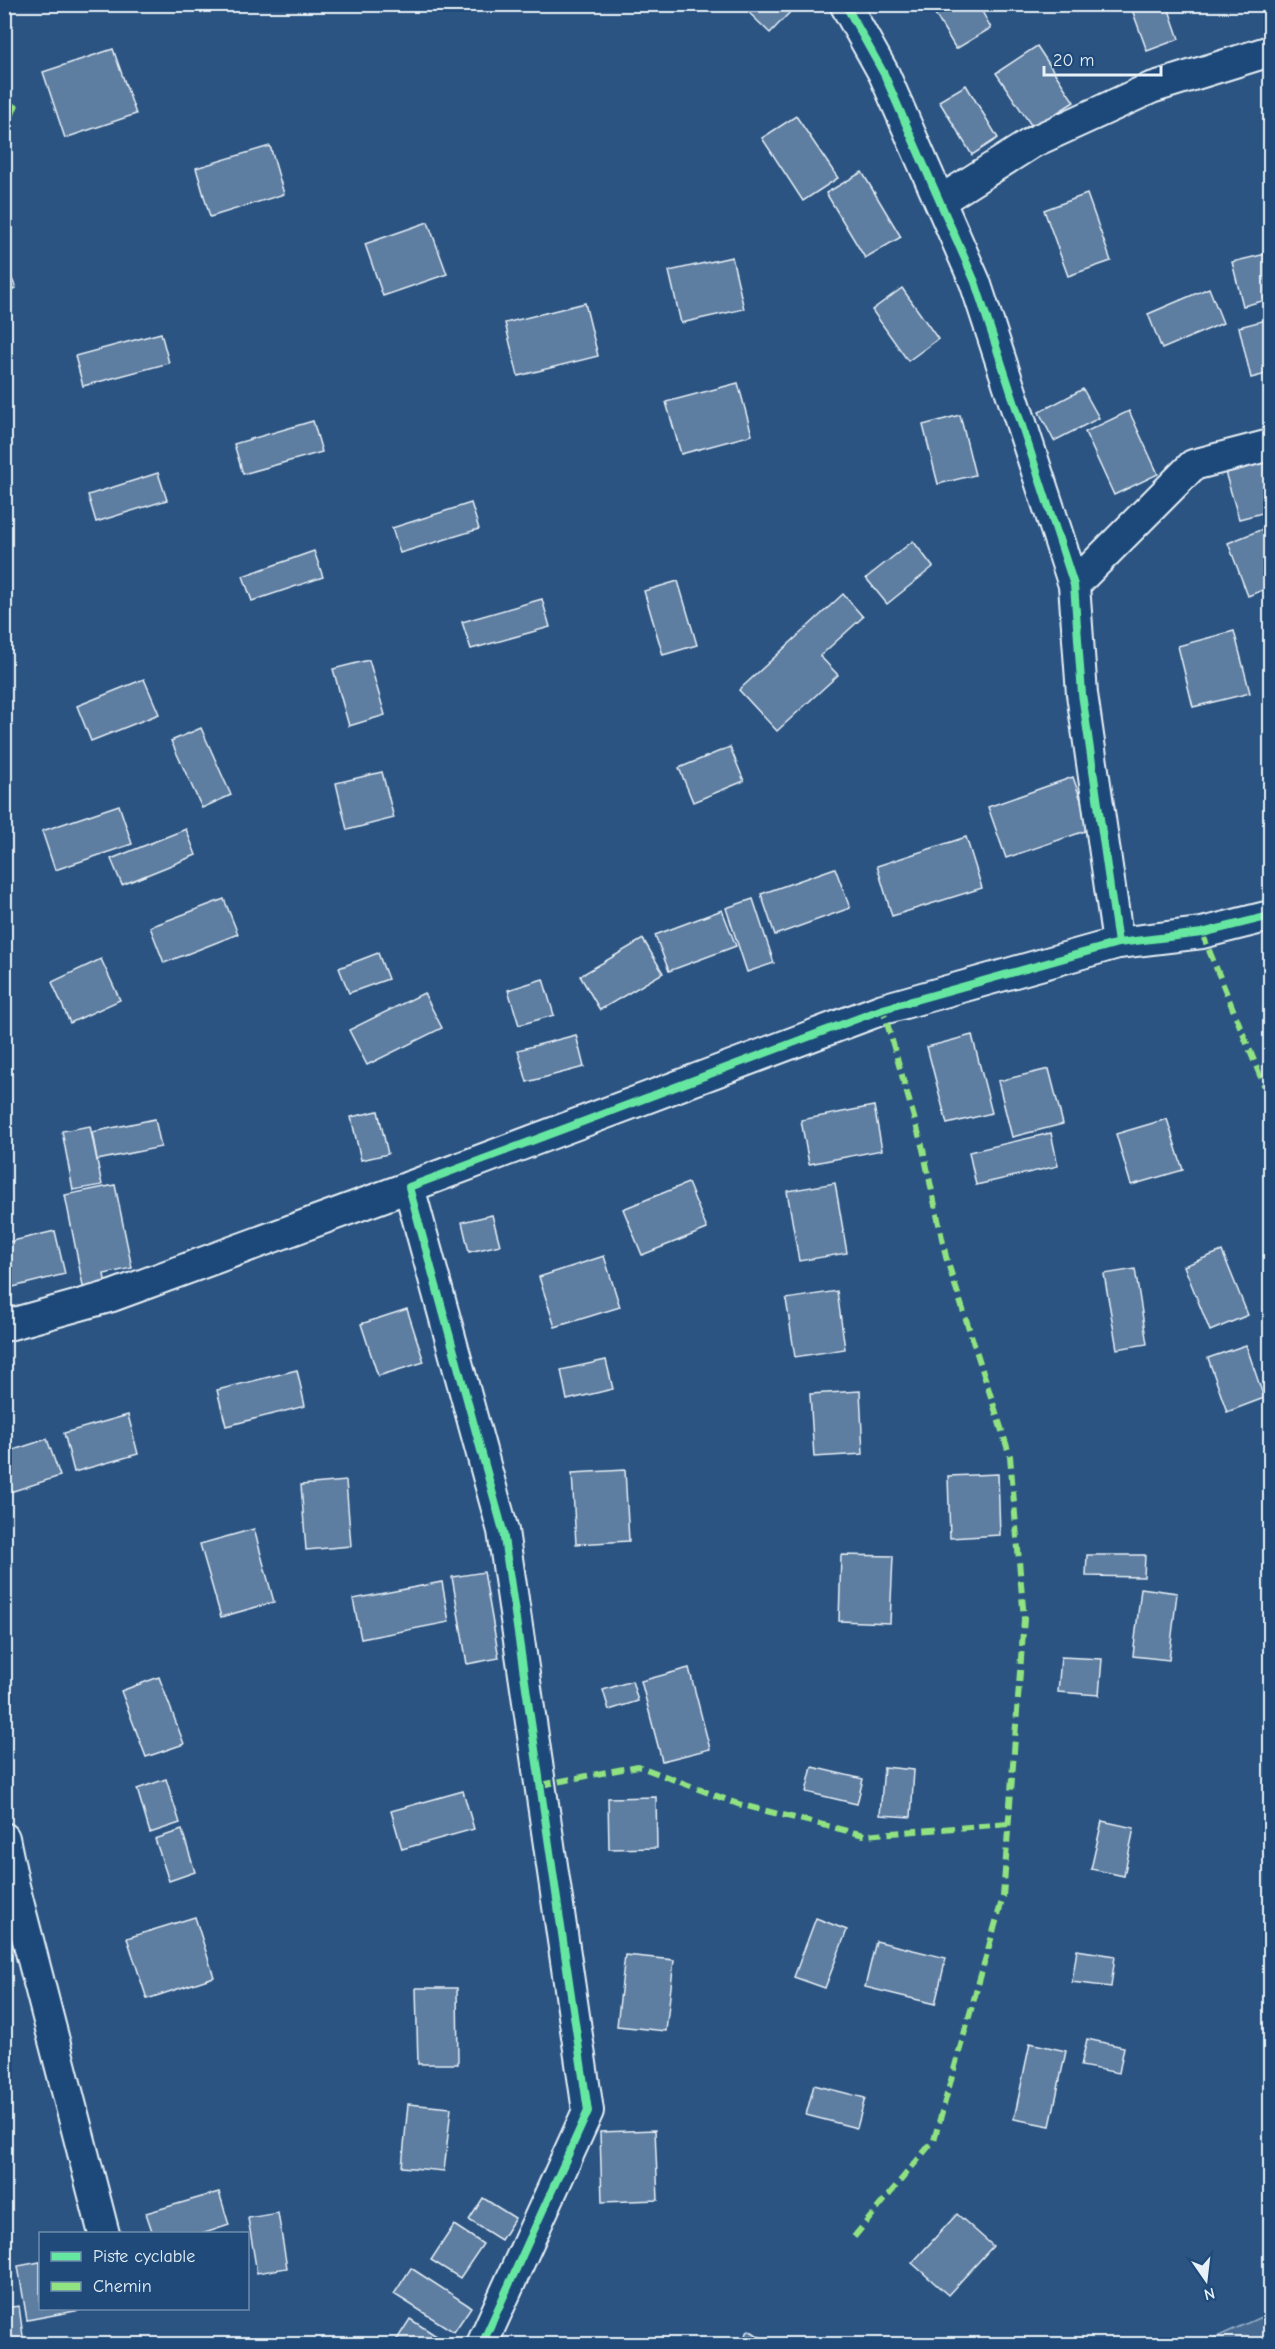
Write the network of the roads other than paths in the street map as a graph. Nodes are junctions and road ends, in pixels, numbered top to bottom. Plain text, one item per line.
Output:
1 (845, 4) edge
2 (1270, 51) edge
3 (940, 201) junction
4 (1270, 445) edge
5 (1074, 585) junction
6 (1270, 916) edge
7 (1118, 943) junction
8 (409, 1187) junction
9 (4, 1326) edge
10 (4, 1838) edge
11 (103, 2232) edge
12 (482, 2344) edge

1 - 3 street
2 - 3 street
3 - 5 street
4 - 5 street
5 - 7 street
6 - 7 street
7 - 8 street
8 - 9 street
8 - 12 street
10 - 11 street

